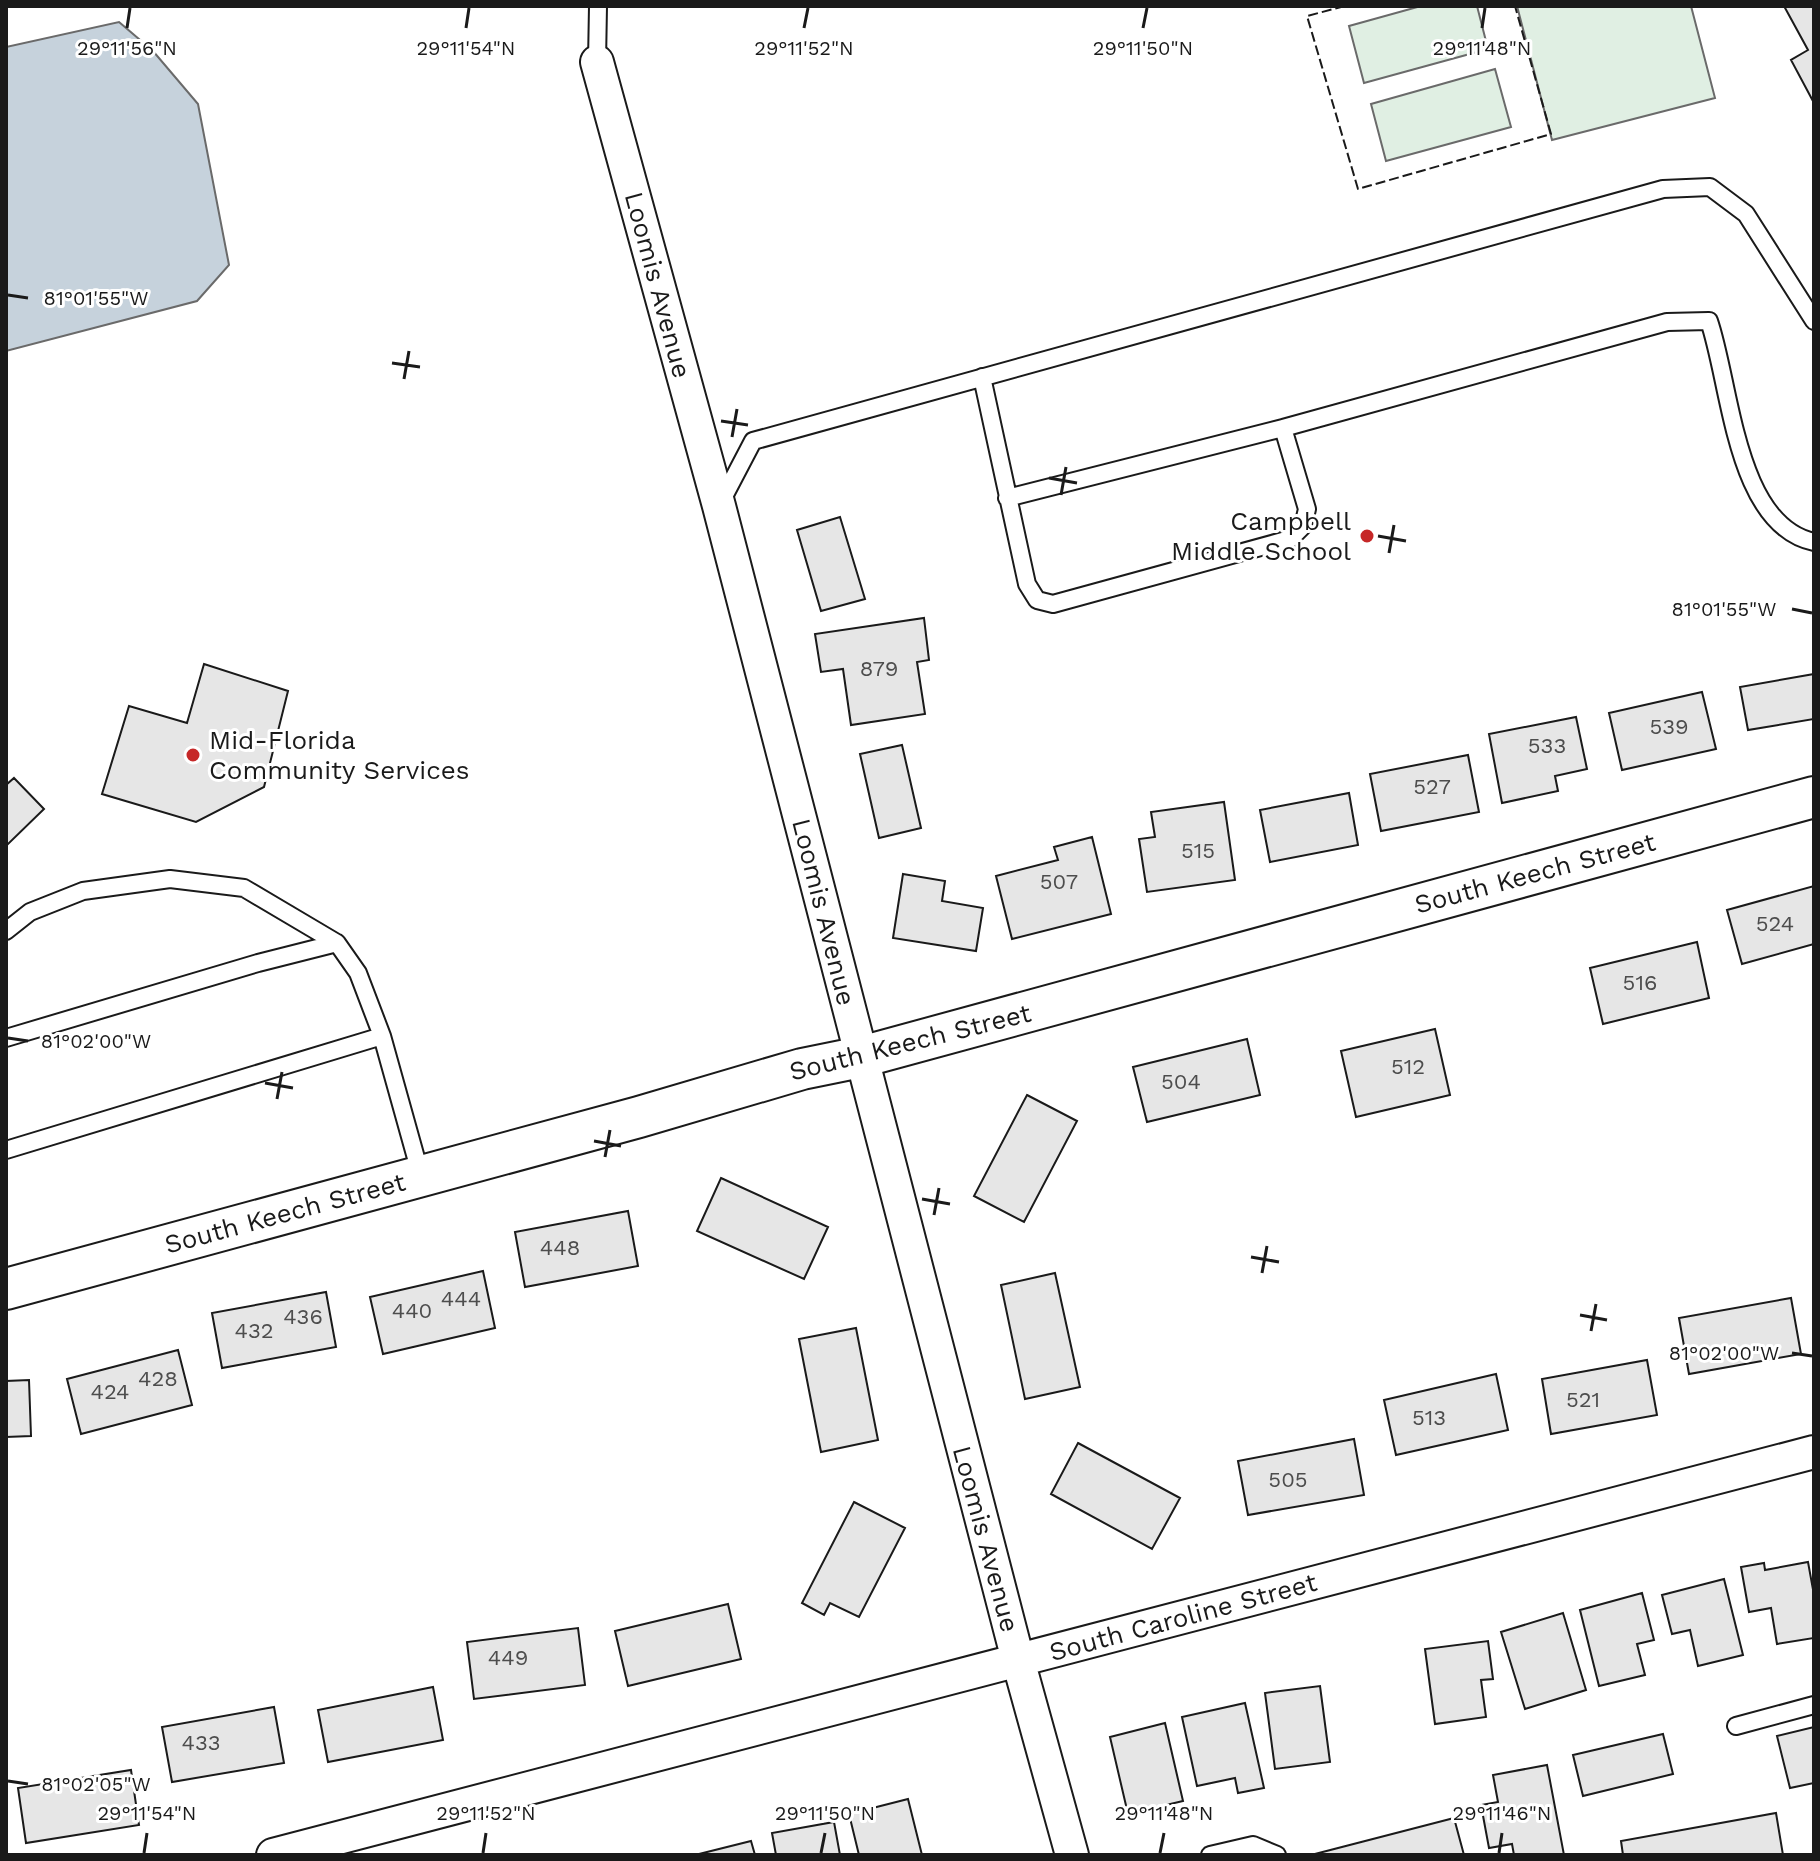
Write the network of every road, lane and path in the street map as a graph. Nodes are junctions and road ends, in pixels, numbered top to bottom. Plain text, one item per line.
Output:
1 (598, 6) edge
2 (597, 62) joint
3 (1814, 321) edge
4 (982, 377) junction
5 (1283, 428) junction
6 (1007, 498) junction
7 (719, 506) junction
8 (1814, 542) edge
9 (1814, 797) edge
10 (6, 931) edge
11 (337, 943) junction
12 (382, 1036) junction
13 (6, 1038) edge
14 (861, 1057) junction
15 (6, 1150) edge
16 (421, 1176) junction
17 (6, 1289) edge
18 (1814, 1452) edge
19 (1018, 1660) junction
20 (1814, 1705) edge
21 (1736, 1726) dead end
22 (273, 1855) edge
23 (1072, 1855) edge
24 (1210, 1855) edge
25 (1277, 1855) edge

1 - 2 lane
2 - 7 street, Loomis Avenue
3 - 4 lane
4 - 6 lane
4 - 7 lane
5 - 6 lane
5 - 6 lane
5 - 8 lane
7 - 14 street, Loomis Avenue
9 - 14 street, South Keech Street
10 - 11 lane
11 - 12 lane
11 - 13 lane
12 - 15 lane
12 - 16 lane
14 - 16 street, South Keech Street
14 - 19 street, Loomis Avenue
16 - 17 street, South Keech Street
18 - 19 street, South Caroline Street
19 - 22 street, South Caroline Street
19 - 23 street, Loomis Avenue
20 - 21 lane
24 - 25 lane

